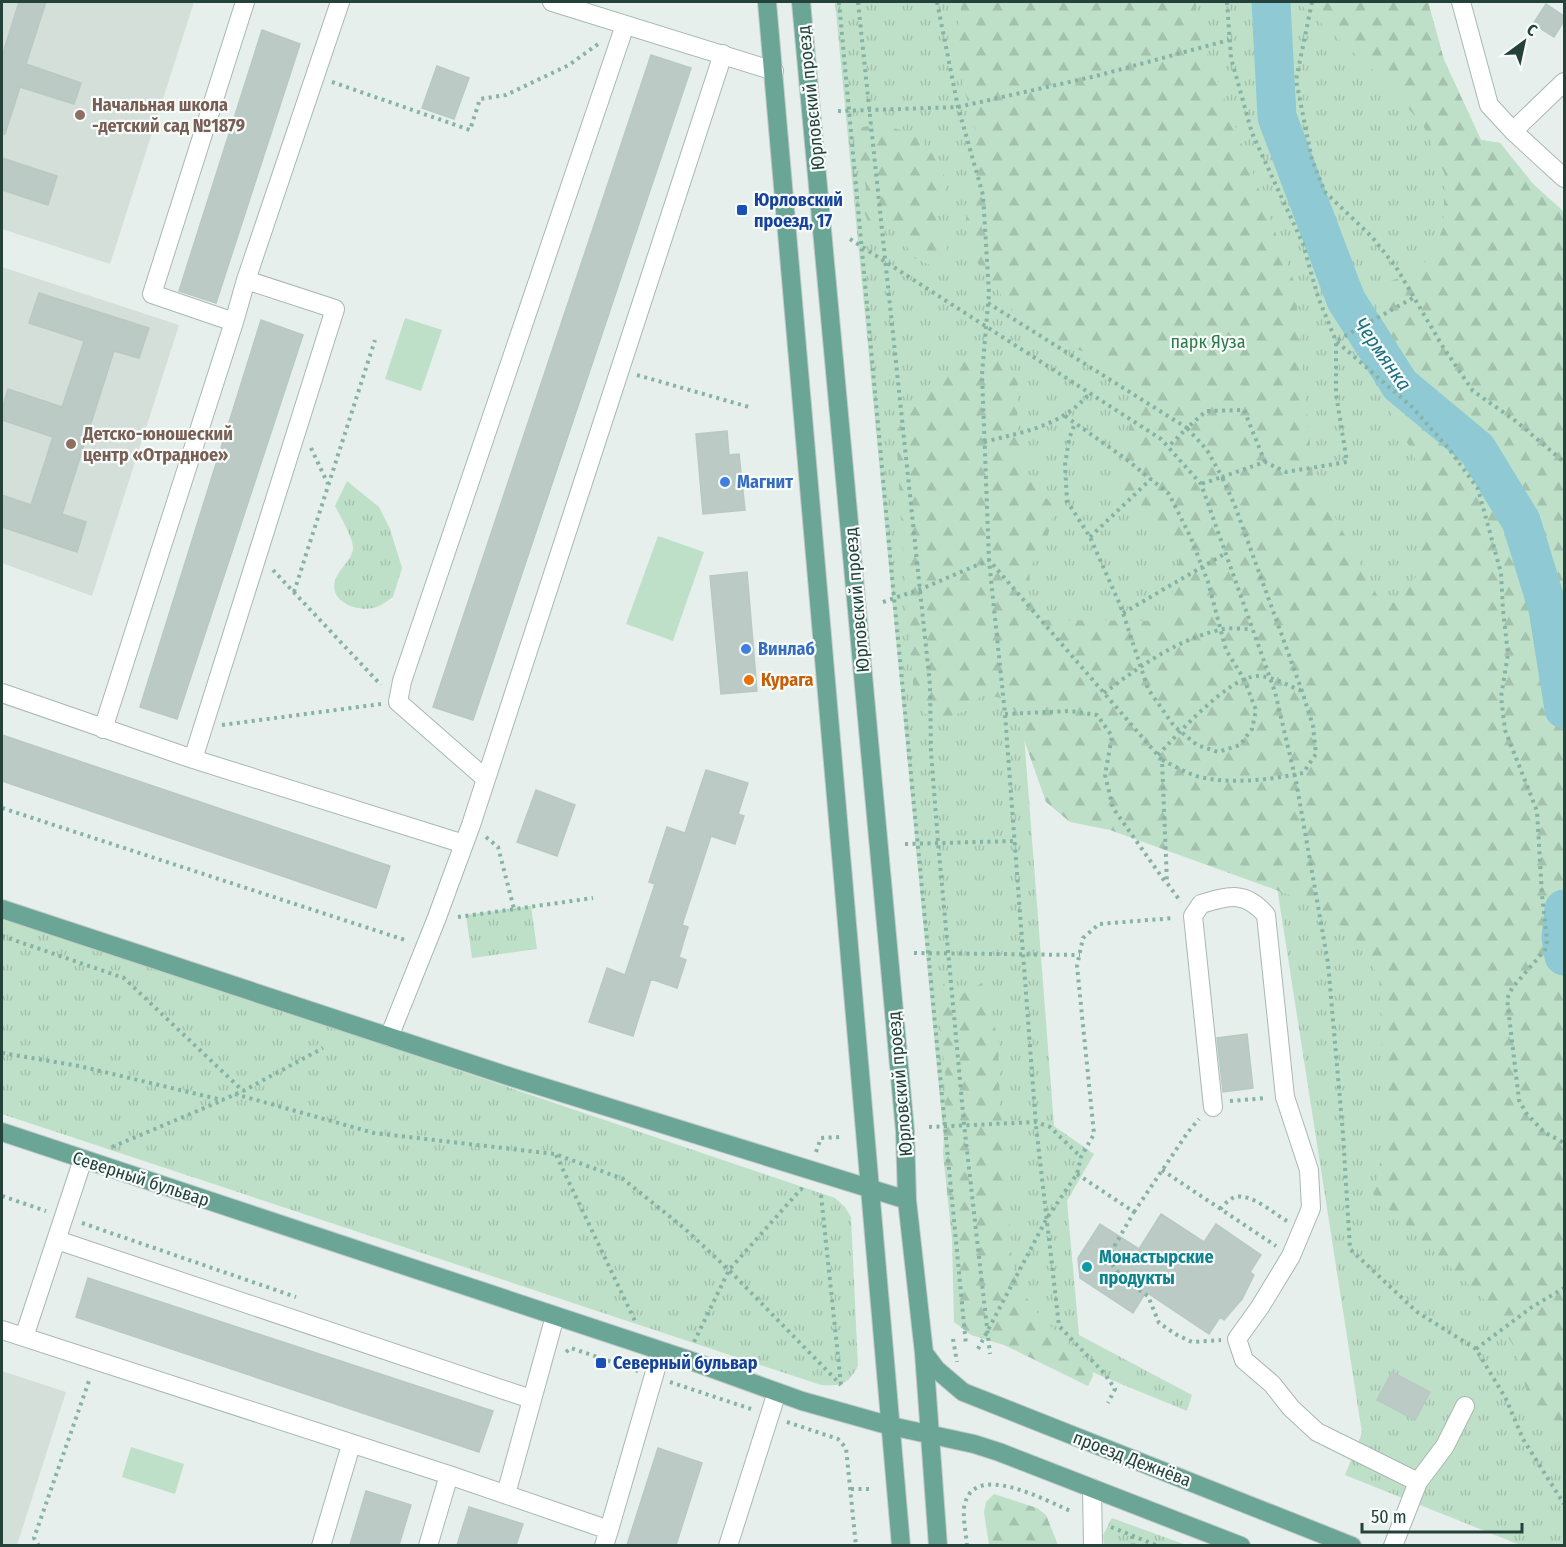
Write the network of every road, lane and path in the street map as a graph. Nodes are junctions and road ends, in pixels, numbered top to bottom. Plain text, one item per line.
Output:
1 (245, 2) edge
2 (340, 2) edge
3 (552, 2) edge
4 (767, 2) edge
5 (801, 2) edge
6 (839, 2) edge
7 (858, 2) edge
8 (937, 2) edge
9 (1227, 2) edge
10 (1312, 2) edge
11 (1461, 2) edge
12 (626, 24) junction
13 (1229, 40) junction
14 (723, 54) junction
15 (774, 71) junction
16 (315, 76) junction
17 (1564, 82) edge
18 (958, 107) junction
19 (850, 110) junction
20 (870, 110) junction
21 (838, 111) dead end
22 (1513, 131) junction
23 (1564, 178) edge
24 (850, 239) dead end
25 (862, 245) junction
26 (886, 262) junction
27 (246, 280) junction
28 (1413, 297) junction
29 (988, 303) junction
30 (234, 322) junction
31 (986, 326) junction
32 (375, 340) dead end
33 (1336, 340) junction
34 (620, 370) junction
35 (1090, 393) junction
36 (748, 407) dead end
37 (1065, 416) junction
38 (299, 421) junction
39 (1075, 423) junction
40 (1187, 428) junction
41 (984, 442) junction
42 (1168, 447) junction
43 (1265, 462) junction
44 (1564, 462) edge
45 (1222, 477) junction
46 (1151, 479) junction
47 (1201, 484) junction
48 (328, 485) junction
49 (1090, 537) junction
50 (1226, 553) junction
51 (258, 554) junction
52 (989, 560) junction
53 (1202, 567) junction
54 (921, 589) junction
55 (294, 592) junction
56 (894, 598) junction
57 (883, 602) dead end
58 (1123, 613) junction
59 (1220, 629) junction
60 (1252, 629) junction
61 (1140, 666) junction
62 (1244, 679) junction
63 (1270, 679) junction
64 (1302, 691) junction
65 (2, 693) edge
66 (1104, 693) junction
67 (398, 702) junction
68 (1005, 714) junction
69 (202, 728) junction
70 (103, 729) junction
71 (1180, 731) junction
72 (1158, 755) junction
73 (193, 759) junction
74 (1162, 760) junction
75 (1294, 775) junction
76 (486, 779) junction
77 (2, 808) edge
78 (471, 825) junction
79 (1015, 841) junction
80 (938, 842) junction
81 (464, 843) junction
82 (905, 844) dead end
83 (917, 844) junction
84 (1167, 884) junction
85 (593, 898) dead end
86 (2, 909) edge
87 (514, 909) junction
88 (1193, 916) junction
89 (436, 920) junction
90 (2, 936) edge
91 (425, 947) junction
92 (914, 953) dead end
93 (928, 953) junction
94 (950, 954) junction
95 (1023, 955) junction
96 (1080, 955) junction
97 (389, 1037) junction
98 (323, 1048) dead end
99 (2, 1053) edge
100 (243, 1091) junction
101 (235, 1094) junction
102 (1285, 1098) junction
103 (222, 1100) junction
104 (1213, 1107) junction
105 (1036, 1122) junction
106 (964, 1124) junction
107 (945, 1125) junction
108 (929, 1127) dead end
109 (2, 1132) edge
110 (840, 1137) dead end
111 (1564, 1143) edge
112 (816, 1152) dead end
113 (555, 1154) junction
114 (1081, 1157) junction
115 (83, 1159) junction
116 (1162, 1170) junction
117 (1077, 1174) junction
118 (869, 1189) junction
119 (2, 1196) edge
120 (907, 1200) junction
121 (1220, 1209) junction
122 (1134, 1212) junction
123 (65, 1217) junction
124 (1047, 1218) junction
125 (1303, 1230) junction
126 (57, 1240) junction
127 (1291, 1256) junction
128 (729, 1270) junction
129 (1564, 1288) edge
130 (300, 1299) dead end
131 (555, 1316) junction
132 (2, 1330) edge
133 (987, 1332) junction
134 (24, 1337) junction
135 (1237, 1339) junction
136 (953, 1340) dead end
137 (966, 1345) dead end
138 (654, 1349) junction
139 (978, 1349) dead end
140 (1476, 1349) junction
141 (924, 1353) junction
142 (990, 1354) dead end
143 (562, 1356) dead end
144 (686, 1359) junction
145 (96, 1360) junction
146 (959, 1372) dead end
147 (654, 1376) junction
148 (777, 1392) junction
149 (531, 1399) junction
150 (1108, 1402) dead end
151 (1465, 1406) dead end
152 (770, 1416) junction
153 (891, 1426) junction
154 (838, 1429) dead end
155 (931, 1435) junction
156 (838, 1439) junction
157 (351, 1444) junction
158 (449, 1475) junction
159 (1418, 1482) junction
160 (1092, 1488) junction
161 (851, 1489) junction
162 (873, 1489) dead end
163 (506, 1494) junction
164 (1564, 1504) edge
165 (1093, 1520) junction
166 (1132, 1536) junction
167 (34, 1538) junction
168 (606, 1538) edge
169 (1146, 1543) edge
170 (32, 1545) edge
171 (39, 1545) edge
172 (321, 1545) edge
173 (428, 1545) edge
174 (728, 1545) edge
175 (856, 1545) edge
176 (901, 1545) edge
177 (938, 1545) edge
178 (967, 1545) edge
179 (1093, 1545) edge
180 (1133, 1545) edge
181 (1158, 1545) edge
182 (1241, 1545) edge
183 (1352, 1545) edge
184 (1393, 1545) edge

1 - 30 lane
2 - 16 lane
3 - 12 lane
4 - 15 main road, Юрловский проезд
5 - 120 main road, Юрловский проезд
6 - 19 path
7 - 20 path
8 - 18 path
9 - 13 path
10 - 28 path
11 - 22 lane
12 - 14 lane
12 - 16 path
12 - 67 lane
13 - 18 path
13 - 33 path
14 - 15 lane
14 - 34 lane
15 - 118 main road, Юрловский проезд
16 - 27 lane
17 - 22 lane
18 - 20 path
18 - 29 path
19 - 20 path
19 - 21 path
19 - 25 path
20 - 26 path
22 - 23 lane
24 - 25 path
25 - 26 path
25 - 56 path
26 - 31 path
26 - 54 path
27 - 30 lane
27 - 38 lane
28 - 33 path
28 - 44 path
29 - 31 path
29 - 40 path
30 - 70 lane
31 - 35 path
31 - 41 path
32 - 48 path
33 - 43 path
33 - 111 path
34 - 36 path
34 - 76 lane
35 - 37 path
35 - 42 path
37 - 39 path
37 - 41 path
38 - 48 path
38 - 51 lane
39 - 46 path
39 - 49 path
40 - 42 path
40 - 43 path
40 - 45 path
41 - 52 path
42 - 47 path
43 - 45 path
45 - 47 path
45 - 64 path
46 - 49 path
46 - 53 path
47 - 50 path
48 - 55 path
49 - 58 path
50 - 53 path
50 - 60 path
51 - 55 path
51 - 69 lane
52 - 54 path
52 - 66 path
52 - 68 path
53 - 58 path
53 - 59 path
54 - 56 path
54 - 80 path
55 - 67 path
56 - 57 path
56 - 83 path
58 - 61 path
59 - 60 path
59 - 61 path
59 - 62 path
60 - 63 path
61 - 66 path
61 - 71 path
62 - 63 path
62 - 71 path
62 - 71 path
63 - 64 path
63 - 75 path
64 - 75 path
65 - 70 lane
66 - 72 path
67 - 69 path
67 - 76 lane
68 - 79 path
68 - 84 path
69 - 73 lane
70 - 73 lane
71 - 72 path
72 - 74 path
73 - 81 lane
74 - 75 path
74 - 84 path
75 - 140 path
76 - 78 lane
77 - 91 path
78 - 81 lane
78 - 87 path
79 - 80 path
79 - 95 path
80 - 83 path
80 - 94 path
81 - 89 lane
82 - 83 path
83 - 93 path
84 - 88 path
85 - 87 path
86 - 97 main road
87 - 89 path
88 - 96 path
88 - 102 lane
88 - 104 lane
89 - 91 lane
90 - 100 path
91 - 97 lane
92 - 93 path
93 - 94 path
93 - 107 path
94 - 95 path
94 - 106 path
95 - 96 path
95 - 105 path
96 - 114 path
97 - 118 main road
98 - 100 path
99 - 103 path
100 - 101 path
101 - 103 path
101 - 113 path
102 - 104 path
102 - 125 lane
103 - 115 path
104 - 116 path
105 - 106 path
105 - 114 path
105 - 124 path
106 - 107 path
106 - 133 path
107 - 108 path
107 - 137 path
109 - 115 main road, Северный бульвар
110 - 112 path
113 - 128 path
113 - 138 path
114 - 117 path
115 - 123 lane
115 - 131 main road, Северный бульвар
116 - 121 path
116 - 122 path
117 - 122 path
117 - 124 path
118 - 120 main road
118 - 153 main road, Юрловский проезд
119 - 123 path
120 - 141 main road, Юрловский проезд
121 - 125 path
121 - 127 path
122 - 135 path
123 - 126 lane
123 - 130 path
124 - 133 path
124 - 150 path
125 - 127 lane
126 - 134 lane
126 - 149 lane
127 - 135 lane
128 - 128 path
128 - 144 path
129 - 140 path
131 - 138 main road, Северный бульвар
131 - 149 lane
132 - 134 lane
133 - 139 path
133 - 142 path
134 - 145 lane
135 - 159 lane
136 - 146 path
138 - 144 main road, Северный бульвар
138 - 147 lane
140 - 164 path
141 - 155 main road, Юрловский проезд
141 - 183 main road, проезд Дежнёва
143 - 147 path
144 - 148 main road, Северный бульвар
145 - 157 lane
145 - 167 path
147 - 152 path
147 - 168 lane
148 - 152 lane
148 - 153 main road, Северный бульвар
149 - 163 lane
151 - 159 lane
152 - 156 path
152 - 174 lane
153 - 155 main road, Северный бульвар
153 - 176 main road, Юрловский проезд
154 - 156 path
155 - 160 main road
155 - 177 main road, Юрловский проезд
156 - 161 path
157 - 158 lane
157 - 172 lane
158 - 163 lane
158 - 173 lane
159 - 184 lane
160 - 165 lane
160 - 182 main road
161 - 162 path
161 - 175 path
163 - 168 lane
165 - 166 path
165 - 178 path
165 - 179 lane
166 - 169 path
166 - 180 path
167 - 170 path
167 - 171 path
169 - 181 path

